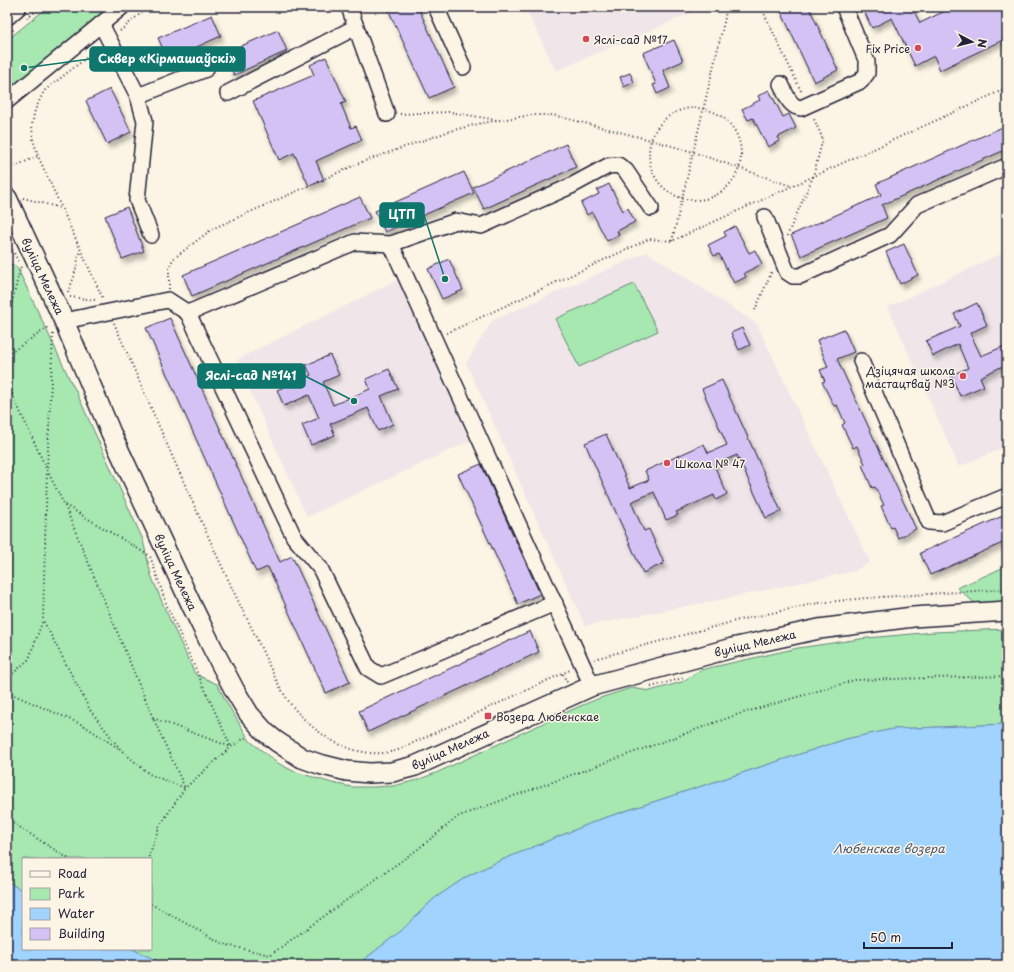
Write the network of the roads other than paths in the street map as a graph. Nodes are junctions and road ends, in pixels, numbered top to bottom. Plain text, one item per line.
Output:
1 (16, 7) edge
2 (122, 7) edge
3 (349, 7) edge
4 (436, 7) edge
5 (844, 7) edge
6 (7, 15) edge
7 (101, 24) junction
8 (356, 27) junction
9 (463, 67) dead end
10 (206, 69) dead end
11 (781, 84) dead end
12 (228, 92) dead end
13 (138, 96) junction
14 (7, 101) edge
15 (387, 114) road end
16 (1007, 166) edge
17 (12, 197) edge
18 (652, 208) dead end
19 (765, 217) dead end
20 (152, 235) dead end
21 (391, 244) junction
22 (188, 314) junction
23 (64, 321) junction
24 (862, 361) dead end
25 (1007, 496) edge
26 (555, 604) junction
27 (1007, 611) edge
28 (592, 686) junction

1 - 6 main road
2 - 7 lane
3 - 8 lane
4 - 9 lane
5 - 11 lane
7 - 13 lane
7 - 14 lane
8 - 12 lane
8 - 15 lane
10 - 13 lane
13 - 20 lane
16 - 19 lane
17 - 23 main road, вуліца Мележа
18 - 21 lane
21 - 22 lane
21 - 26 lane
22 - 23 lane
22 - 26 lane
23 - 28 main road, вуліца Мележа
24 - 25 lane
26 - 28 lane
27 - 28 main road, вуліца Мележа

